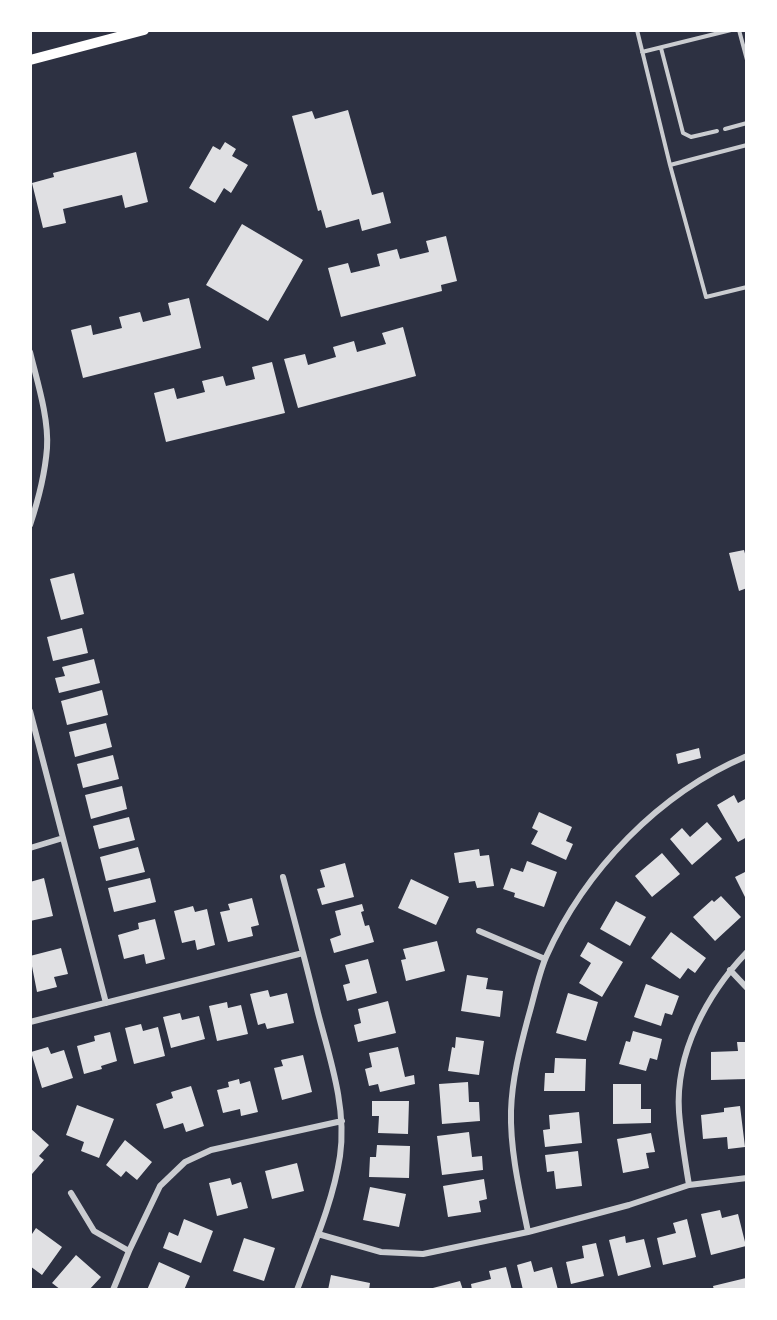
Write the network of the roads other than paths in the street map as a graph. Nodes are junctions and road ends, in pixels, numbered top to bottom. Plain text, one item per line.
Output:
1 (144, 30) edge
2 (637, 30) edge
3 (731, 30) edge
4 (739, 30) edge
5 (661, 48) junction
6 (642, 52) junction
7 (30, 60) edge
8 (747, 60) edge
9 (747, 123) edge
10 (725, 129) dead end
11 (717, 131) dead end
12 (747, 145) edge
13 (670, 165) junction
14 (747, 287) edge
15 (30, 352) edge
16 (30, 525) edge
17 (30, 711) edge
18 (747, 756) edge
19 (63, 838) junction
20 (30, 848) edge
21 (282, 876) dead end
22 (479, 931) dead end
23 (747, 952) edge
24 (303, 953) junction
25 (545, 959) junction
26 (730, 970) junction
27 (747, 988) edge
28 (106, 1003) junction
29 (30, 1022) edge
30 (342, 1121) junction
31 (747, 1178) edge
32 (689, 1185) junction
33 (71, 1193) dead end
34 (528, 1232) junction
35 (318, 1234) junction
36 (129, 1251) junction
37 (113, 1290) edge
38 (297, 1290) edge

1 - 7 main road
2 - 6 lane
3 - 5 lane
4 - 8 lane
5 - 6 lane
5 - 11 lane
6 - 13 lane
9 - 10 lane
12 - 13 lane
13 - 14 lane
15 - 16 street
17 - 19 street
18 - 25 street
19 - 20 street
19 - 28 street
21 - 24 street
22 - 25 street
23 - 26 street
24 - 28 street
24 - 30 street
25 - 34 street
26 - 27 street
26 - 32 street
28 - 29 street
30 - 35 street
30 - 36 street
31 - 32 street
32 - 34 street
33 - 36 street
34 - 35 street
35 - 38 street
36 - 37 street

